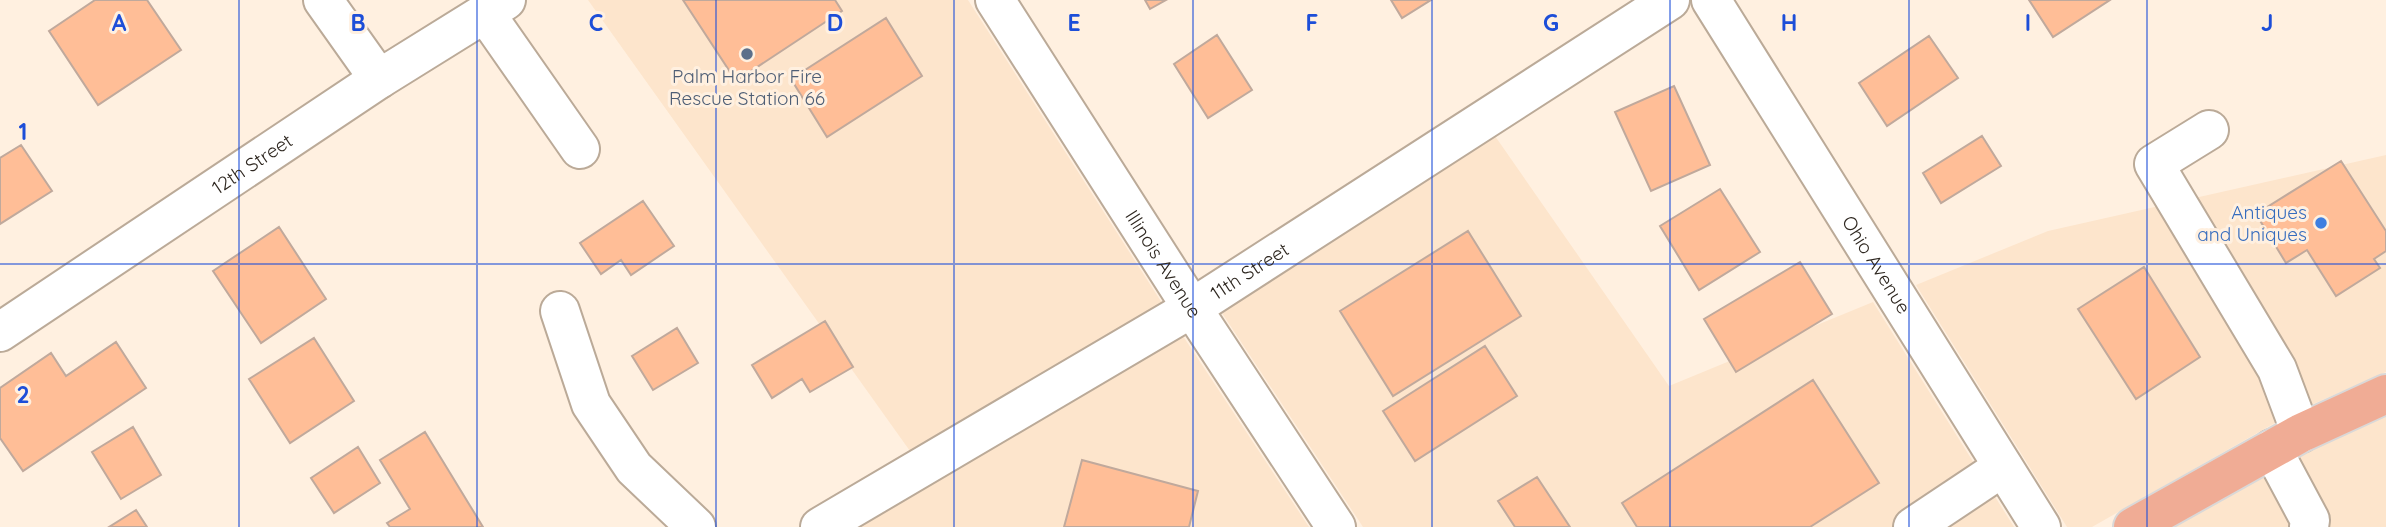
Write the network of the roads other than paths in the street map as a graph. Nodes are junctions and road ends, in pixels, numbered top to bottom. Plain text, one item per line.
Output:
1 (323, 0) edge
2 (995, 0) edge
3 (1670, 0) edge
4 (1711, 0) edge
5 (496, 7) edge
6 (379, 79) junction
7 (2209, 130) dead end
8 (580, 149) dead end
9 (1192, 308) junction
10 (560, 312) dead end
11 (0, 332) edge
12 (2386, 394) edge
13 (2286, 441) junction
14 (2003, 467) junction
15 (833, 524) edge
16 (696, 527) edge
17 (1336, 527) edge
18 (1913, 527) edge
19 (2041, 527) edge
20 (2133, 527) edge
21 (2309, 527) edge

1 - 6 street
2 - 9 street, Illinois Avenue
3 - 9 street, 11th Street
4 - 14 street, Ohio Avenue
5 - 6 street, 12th Street
5 - 8 street
6 - 11 street, 12th Street
7 - 13 street
9 - 15 street, 11th Street
9 - 17 street, Illinois Avenue
10 - 16 street
12 - 13 main road
13 - 20 main road
13 - 21 street
14 - 18 street
14 - 19 street, Ohio Avenue

